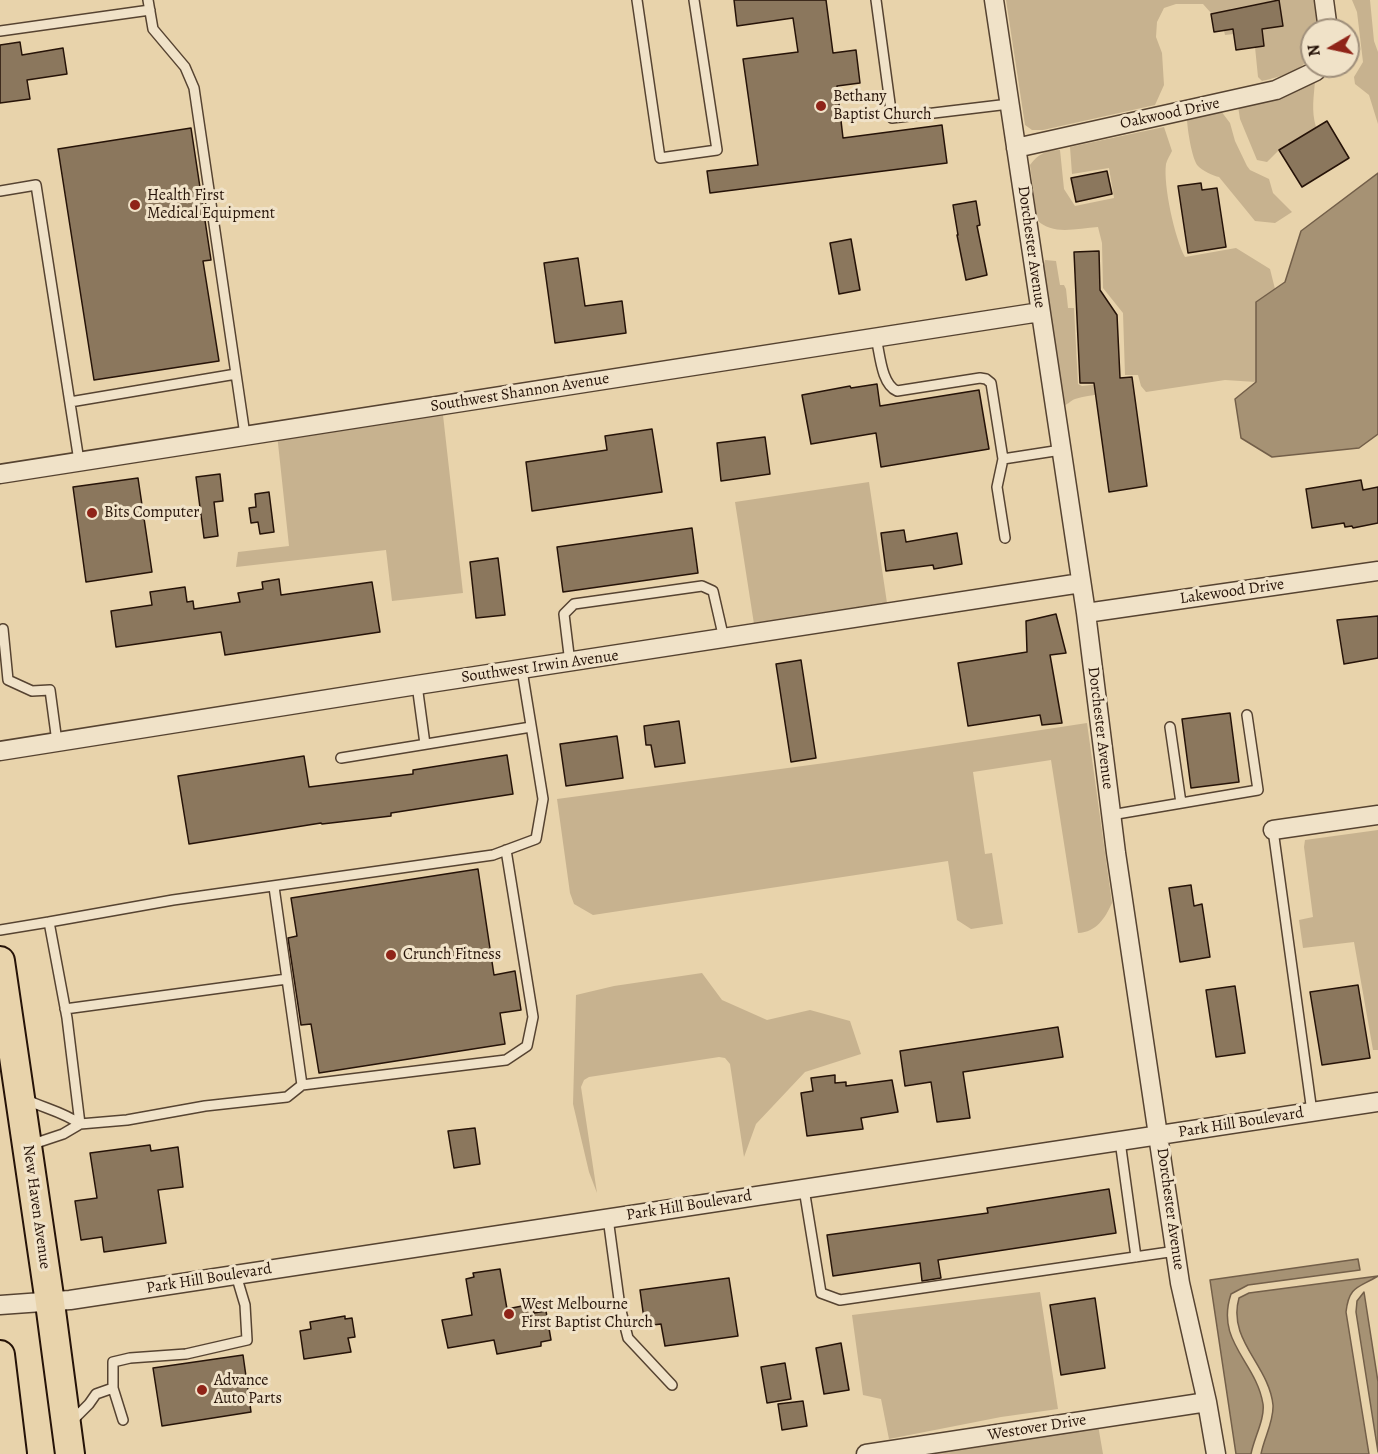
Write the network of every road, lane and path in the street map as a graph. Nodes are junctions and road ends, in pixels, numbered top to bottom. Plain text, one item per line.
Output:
1 (637, 0) edge
2 (694, 0) edge
3 (876, 0) edge
4 (994, 0) edge
5 (1324, 0) edge
6 (149, 5) edge
7 (1326, 18) edge
8 (0, 31) edge
9 (1301, 78) edge
10 (1009, 104) junction
11 (1016, 148) junction
12 (0, 191) edge
13 (1040, 312) junction
14 (876, 338) junction
15 (236, 374) junction
16 (70, 402) junction
17 (245, 435) junction
18 (1061, 450) junction
19 (1003, 459) junction
20 (79, 461) junction
21 (0, 474) edge
22 (1005, 538) dead end
23 (1378, 571) edge
24 (1081, 583) junction
25 (1086, 613) junction
26 (3, 629) dead end
27 (724, 639) junction
28 (570, 663) junction
29 (522, 670) junction
30 (417, 685) junction
31 (1247, 715) dead end
32 (531, 727) junction
33 (1170, 727) dead end
34 (57, 742) junction
35 (426, 744) junction
36 (0, 751) edge
37 (340, 758) dead end
38 (1181, 803) junction
39 (1112, 815) junction
40 (1378, 815) edge
41 (1273, 830) joint
42 (506, 850) junction
43 (274, 887) junction
44 (49, 922) junction
45 (0, 930) edge
46 (0, 961) edge
47 (287, 979) junction
48 (65, 1009) junction
49 (302, 1085) junction
50 (20, 1096) junction
51 (1378, 1102) edge
52 (1312, 1112) junction
53 (80, 1124) junction
54 (1159, 1135) junction
55 (1120, 1141) junction
56 (27, 1145) junction
57 (804, 1189) junction
58 (608, 1218) junction
59 (1176, 1251) junction
60 (1136, 1257) junction
61 (236, 1275) junction
62 (50, 1302) junction
63 (0, 1305) edge
64 (0, 1355) edge
65 (672, 1385) dead end
66 (113, 1388) junction
67 (1207, 1402) junction
68 (123, 1420) dead end
69 (66, 1425) junction
70 (12, 1454) edge
71 (70, 1454) edge
72 (866, 1454) edge
73 (1216, 1454) edge

1 - 2 lane
3 - 10 lane
4 - 10 street, Dorchester Avenue
5 - 7 street
6 - 8 lane
6 - 15 lane
9 - 11 street, Oakwood Drive
10 - 11 street, Dorchester Avenue
11 - 13 street, Dorchester Avenue
12 - 16 lane
13 - 14 street, Southwest Shannon Avenue
13 - 18 street, Dorchester Avenue
14 - 17 street, Southwest Shannon Avenue
14 - 19 lane
15 - 16 lane
15 - 17 lane
16 - 20 lane
17 - 20 street, Southwest Shannon Avenue
18 - 19 lane
18 - 24 street, Dorchester Avenue
19 - 22 lane
20 - 21 street, Southwest Shannon Avenue
23 - 25 street, Lakewood Drive
24 - 25 street, Dorchester Avenue
24 - 27 street, Southwest Irwin Avenue
25 - 39 street, Dorchester Avenue
26 - 34 lane
27 - 28 street, Southwest Irwin Avenue
27 - 28 lane
28 - 29 street, Southwest Irwin Avenue
29 - 30 street, Southwest Irwin Avenue
29 - 32 lane
30 - 34 street, Southwest Irwin Avenue
30 - 35 lane
31 - 38 lane
32 - 35 lane
32 - 42 lane
33 - 38 lane
34 - 36 street, Southwest Irwin Avenue
35 - 37 lane
38 - 39 lane
39 - 54 street, Dorchester Avenue
40 - 41 street
41 - 52 lane
42 - 43 lane
42 - 49 lane
43 - 44 lane
43 - 47 lane
44 - 45 lane
44 - 48 lane
46 - 50 main road, New Haven Avenue
47 - 48 lane
47 - 49 lane
48 - 53 lane
49 - 53 lane
50 - 53 lane
50 - 56 main road, New Haven Avenue
51 - 52 street, Park Hill Boulevard
52 - 54 street, Park Hill Boulevard
53 - 56 lane
54 - 55 street, Park Hill Boulevard
54 - 59 street, Dorchester Avenue
55 - 57 street, Park Hill Boulevard
55 - 60 lane
56 - 62 main road, New Haven Avenue
57 - 58 street, Park Hill Boulevard
57 - 60 lane
58 - 61 street, Park Hill Boulevard
58 - 65 lane
59 - 60 lane
59 - 67 street, Dorchester Avenue
61 - 62 street, Park Hill Boulevard
61 - 66 lane
62 - 63 street, Park Hill Boulevard
62 - 69 main road, New Haven Avenue
64 - 70 main road
66 - 68 lane
66 - 69 lane
67 - 72 street, Westover Drive
67 - 73 street, Dorchester Avenue
69 - 71 main road, New Haven Avenue

